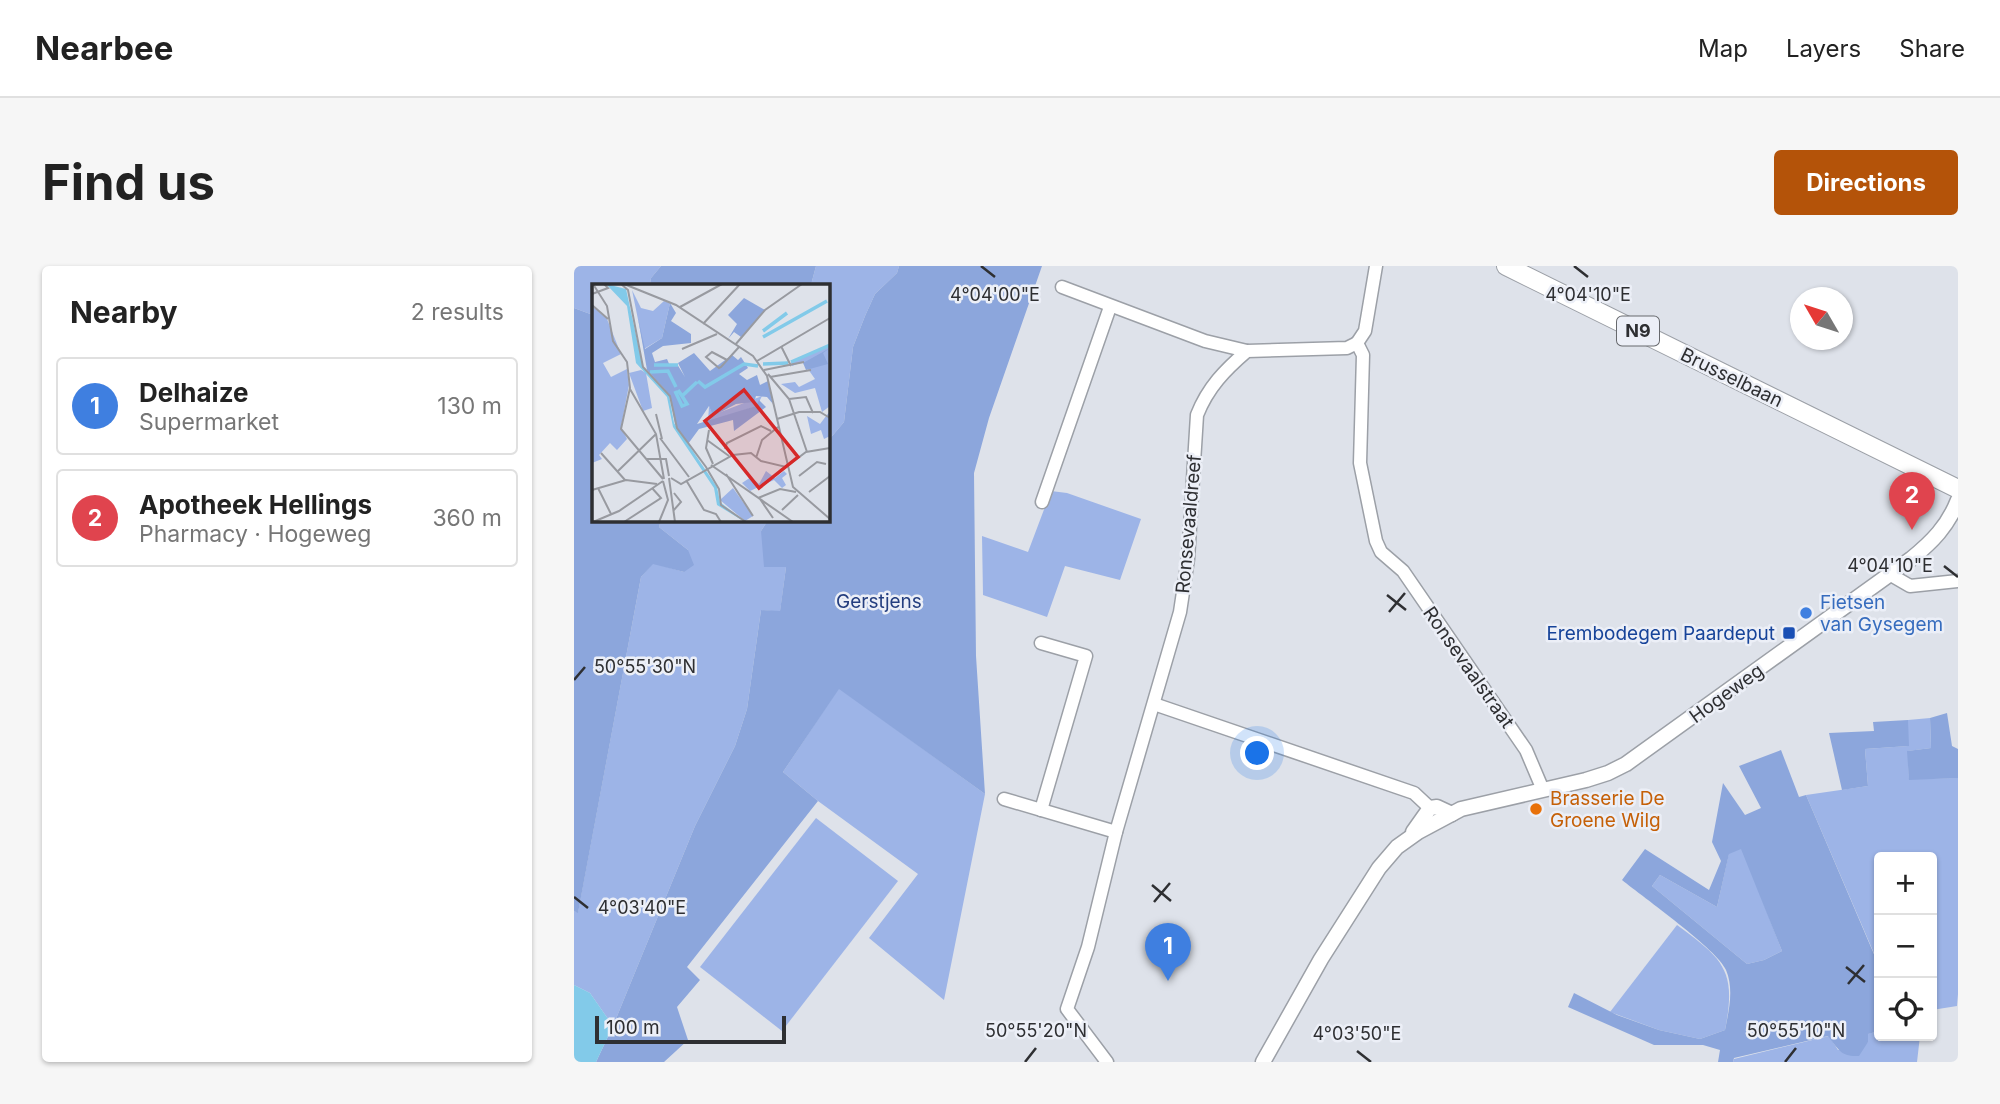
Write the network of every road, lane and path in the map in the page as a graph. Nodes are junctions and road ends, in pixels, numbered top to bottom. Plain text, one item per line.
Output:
1 (1376, 266) edge
2 (1506, 266) edge
3 (1062, 287) dead end
4 (1110, 307) junction
5 (1357, 343) junction
6 (1247, 351) junction
7 (1958, 489) edge
8 (1958, 500) edge
9 (1042, 502) dead end
10 (1892, 575) junction
11 (1958, 581) edge
12 (1041, 643) dead end
13 (1154, 704) junction
14 (1542, 790) junction
15 (1004, 799) dead end
16 (1430, 808) junction
17 (1041, 810) junction
18 (1452, 814) junction
19 (1116, 832) junction
20 (1408, 839) junction
21 (1107, 1062) edge
22 (1262, 1062) edge

1 - 5 street, Ronsevaalstraat
2 - 7 main road, Brusselbaan / N9
3 - 4 street
4 - 6 street
4 - 9 street
5 - 6 street
5 - 14 street, Ronsevaalstraat
6 - 13 street, Ronsevaaldreef
8 - 10 street, Hogeweg
10 - 11 street
10 - 14 street, Hogeweg
12 - 17 street
13 - 16 street
13 - 19 street, Ronsevaaldreef
14 - 18 street, Hogeweg
15 - 17 street
16 - 18 street
16 - 20 street, Hogeweg
17 - 19 street
18 - 20 street, Hogeweg
19 - 21 street, Ronsevaaldreef
20 - 22 street, Hogeweg

